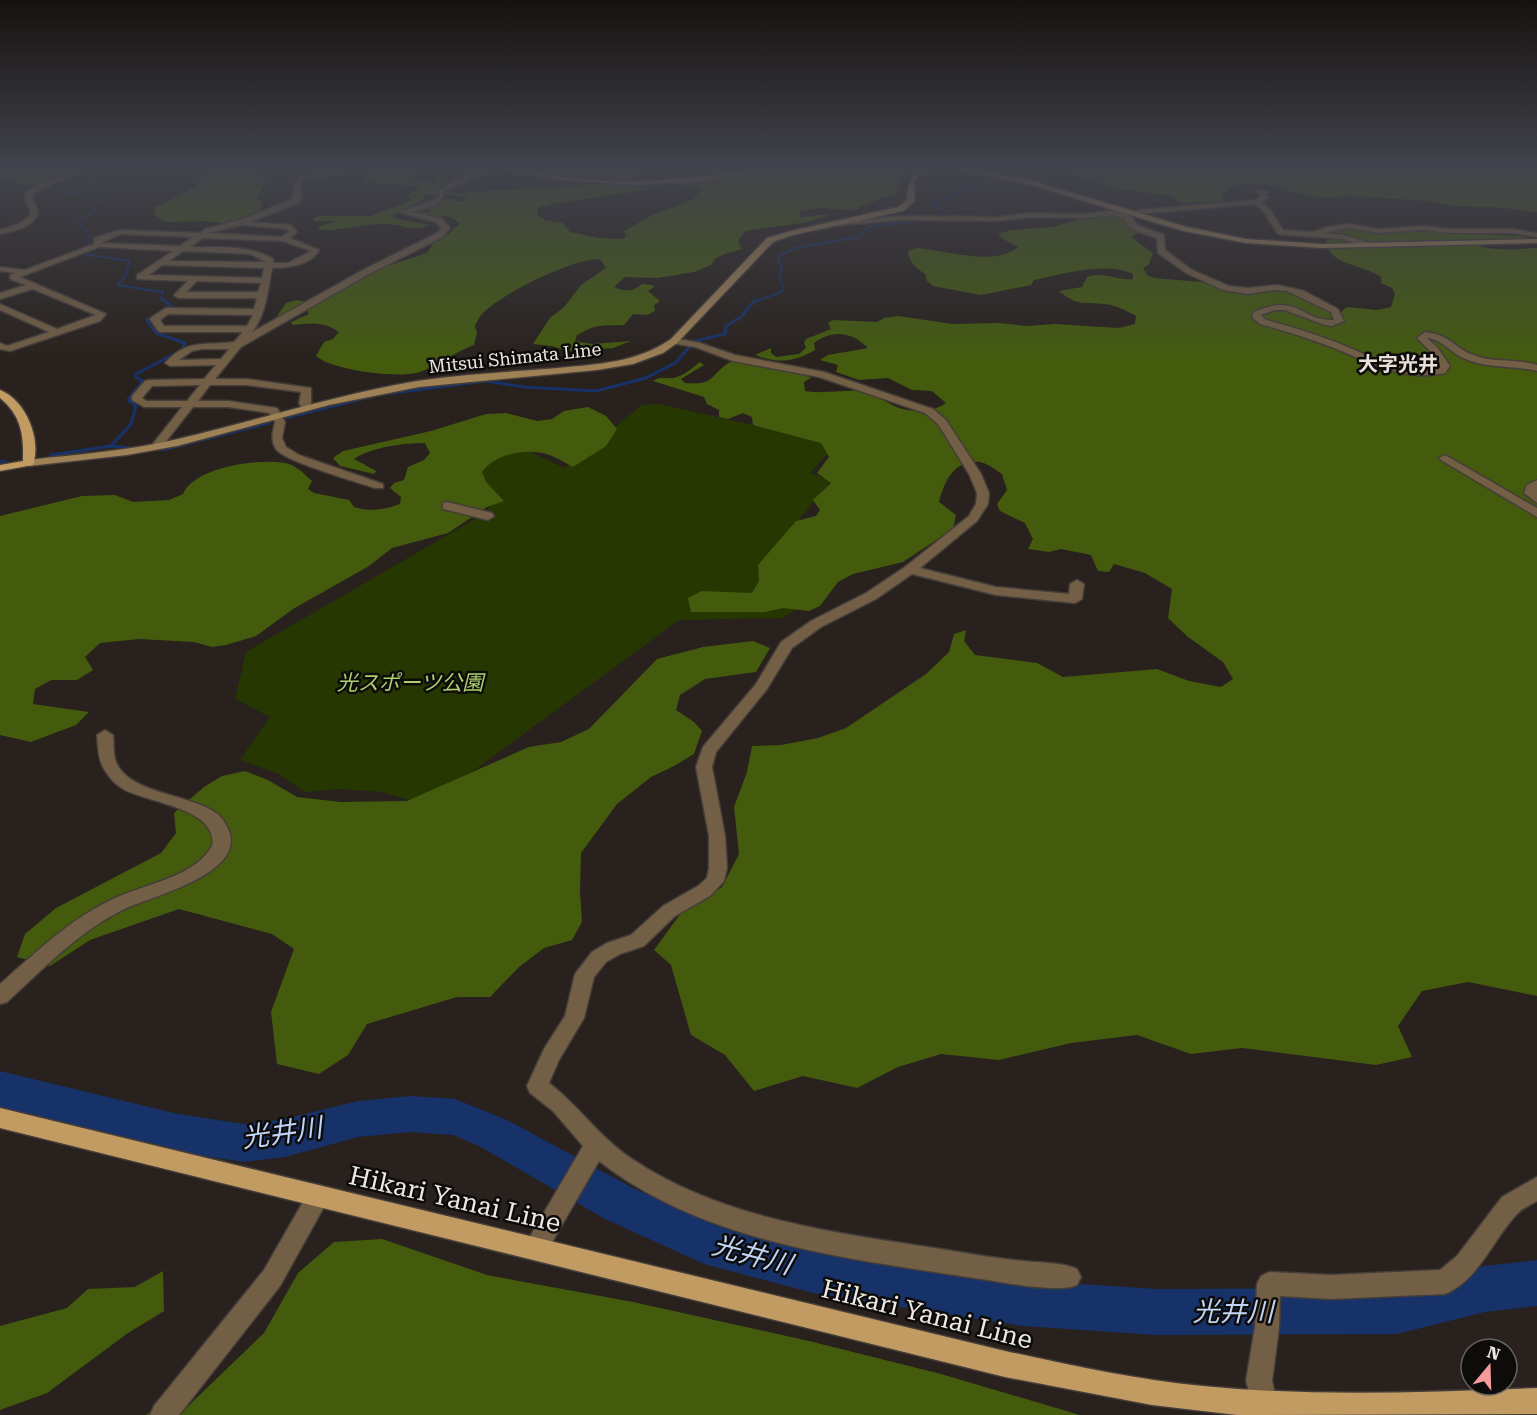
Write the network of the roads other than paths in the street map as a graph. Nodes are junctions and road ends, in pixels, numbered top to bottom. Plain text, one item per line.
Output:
1 (120, 232) edge
2 (121, 232) edge
3 (207, 232) edge
4 (293, 232) edge
5 (443, 232) edge
6 (797, 232) edge
7 (1148, 232) edge
8 (1201, 232) edge
9 (1282, 232) edge
10 (1320, 232) edge
11 (1518, 232) edge
12 (1316, 234) junction
13 (1537, 235) edge
14 (201, 236) junction
15 (284, 239) junction
16 (1537, 241) edge
17 (1364, 244) junction
18 (92, 247) junction
19 (181, 249) junction
20 (161, 263) junction
21 (269, 266) junction
22 (0, 269) edge
23 (24, 272) junction
24 (194, 280) junction
25 (266, 281) junction
26 (33, 286) junction
27 (262, 295) junction
28 (0, 296) edge
29 (0, 307) edge
30 (259, 312) junction
31 (249, 329) junction
32 (56, 332) junction
33 (674, 341) junction
34 (0, 346) edge
35 (235, 346) junction
36 (223, 362) junction
37 (1537, 368) edge
38 (206, 382) junction
39 (0, 393) edge
40 (189, 404) junction
41 (307, 408) junction
42 (274, 417) junction
43 (156, 447) junction
44 (1444, 458) dead end
45 (29, 463) junction
46 (0, 468) edge
47 (1537, 483) edge
48 (379, 486) dead end
49 (1537, 499) edge
50 (447, 506) dead end
51 (1537, 513) edge
52 (488, 516) dead end
53 (910, 570) junction
54 (1077, 584) dead end
55 (105, 735) dead end
56 (0, 996) edge
57 (0, 1118) edge
58 (592, 1152) junction
59 (1537, 1188) edge
60 (319, 1196) junction
61 (536, 1248) junction
62 (1069, 1277) dead end
63 (1537, 1401) edge
64 (1264, 1404) junction
65 (1309, 1411) edge
66 (163, 1415) edge

1 - 18 street
2 - 14 street
3 - 14 street
4 - 15 street
5 - 35 street
6 - 33 main road, Mitsui Shimata Line
7 - 37 street
8 - 17 main road
9 - 12 street
10 - 12 street
11 - 13 street
12 - 17 street
14 - 15 street
14 - 19 street
15 - 21 street
16 - 17 main road
18 - 19 street
18 - 23 street
19 - 20 street
19 - 21 street
20 - 21 street
20 - 24 street
21 - 25 street
22 - 23 street
23 - 26 street
24 - 25 street
24 - 27 street
25 - 27 street
26 - 28 street
26 - 32 street
27 - 30 street
29 - 32 street
30 - 31 street
30 - 31 street
31 - 35 street
32 - 34 street
33 - 41 main road, Mitsui Shimata Line
33 - 53 street
35 - 36 street
35 - 36 street
36 - 38 street
38 - 40 street
38 - 40 street
38 - 41 street
39 - 45 main road
40 - 42 street
40 - 43 street
41 - 42 main road, Mitsui Shimata Line
42 - 43 main road, Mitsui Shimata Line
42 - 48 street
43 - 45 main road, Mitsui Shimata Line
44 - 51 street
45 - 46 main road
47 - 49 street
50 - 52 street
53 - 54 street
53 - 58 street
55 - 56 street
57 - 60 main road, Hikari Yanai Line
58 - 61 street
58 - 62 street
59 - 64 street
60 - 61 main road, Hikari Yanai Line
60 - 66 street
61 - 64 main road, Hikari Yanai Line
63 - 65 main road, Hikari Yanai Line
64 - 65 main road, Hikari Yanai Line

